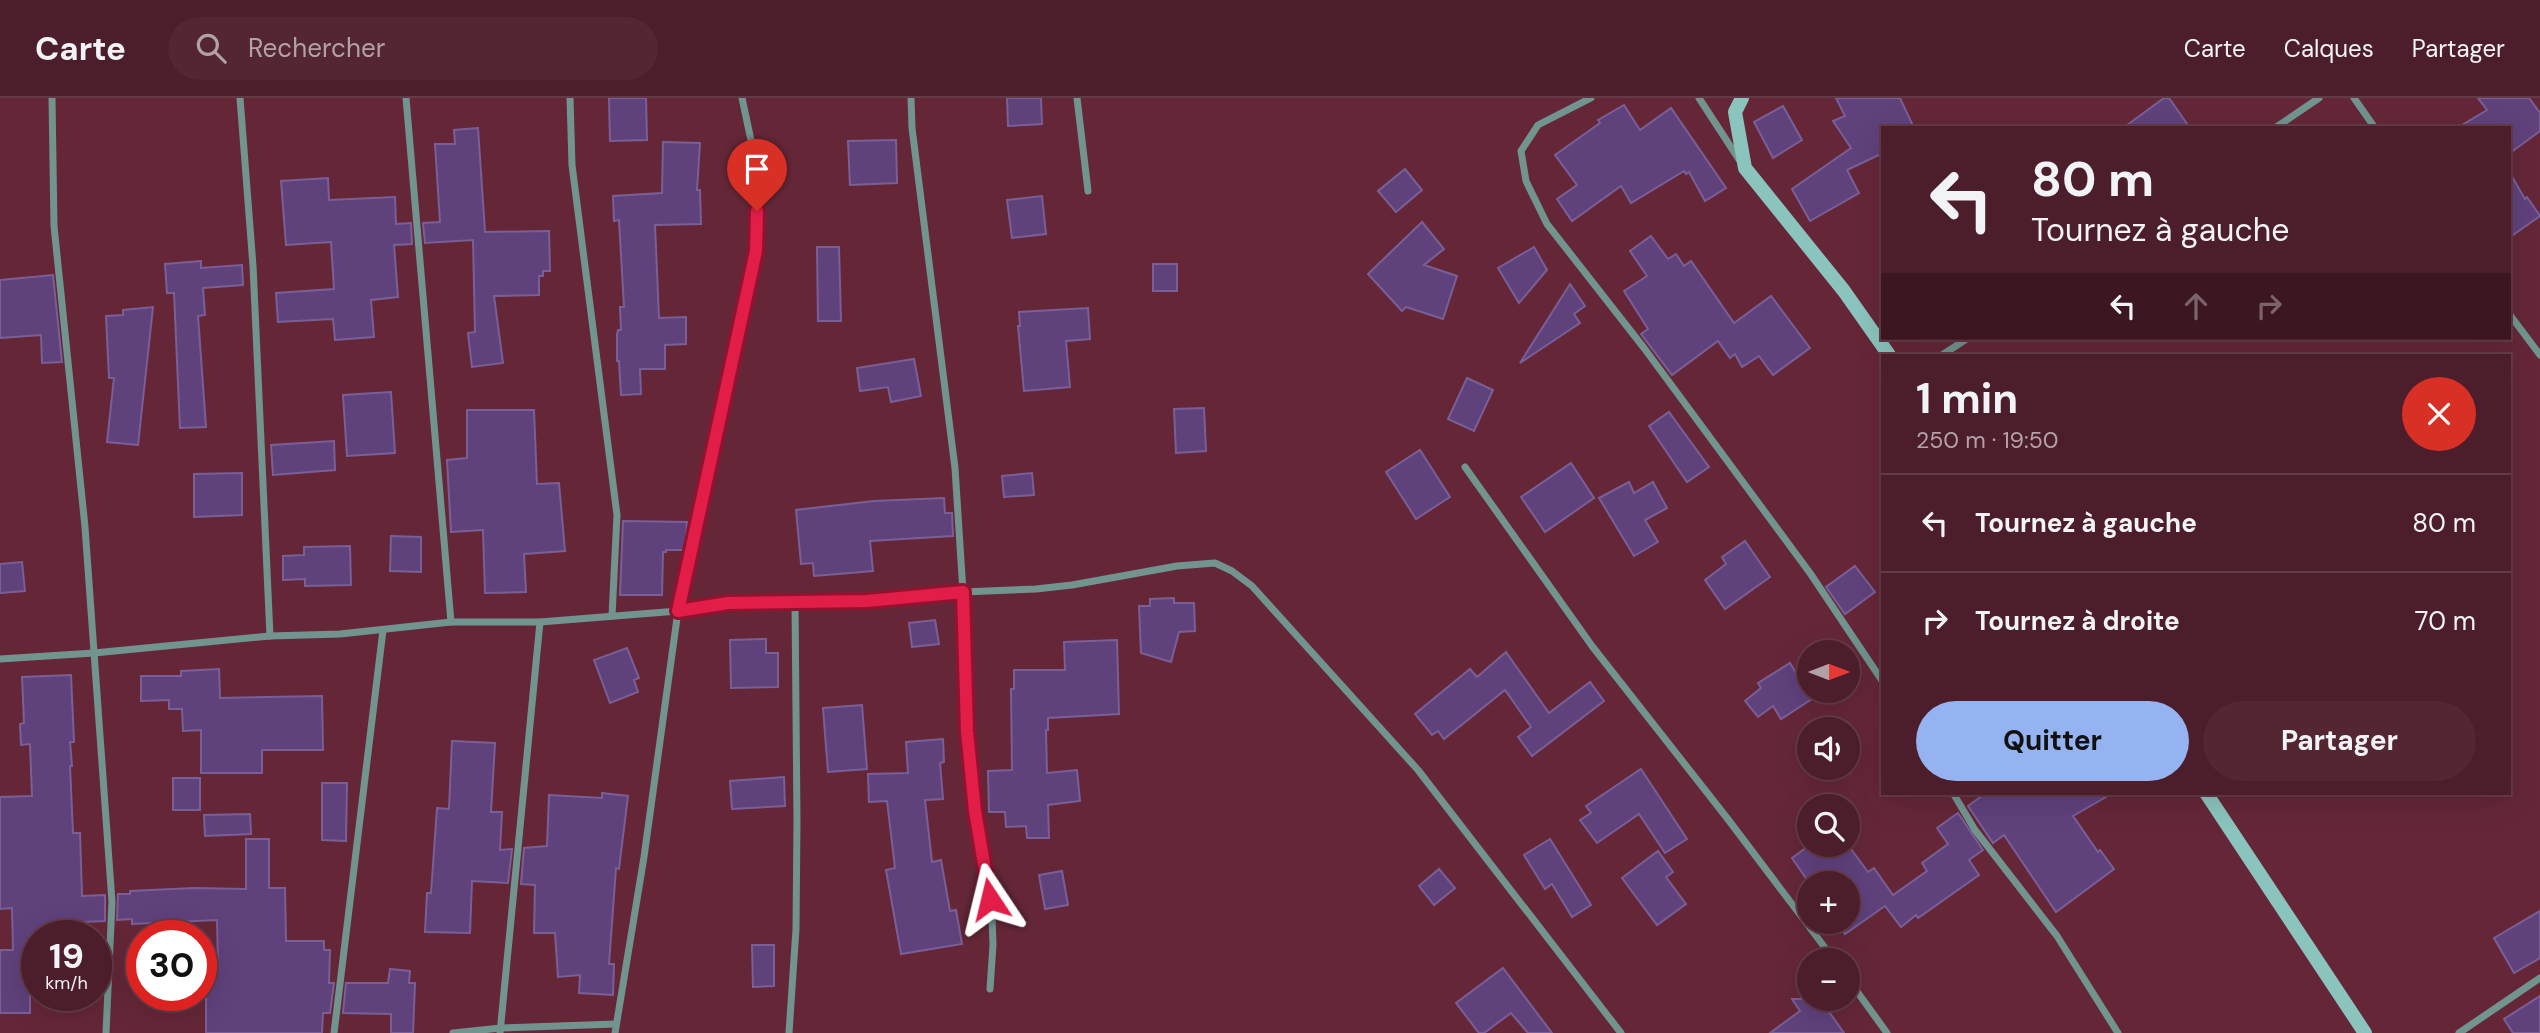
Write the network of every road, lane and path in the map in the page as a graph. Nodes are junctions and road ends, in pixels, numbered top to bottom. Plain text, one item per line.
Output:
1 (52, 98) edge
2 (240, 98) edge
3 (406, 98) edge
4 (570, 98) edge
5 (742, 98) edge
6 (911, 98) edge
7 (1077, 98) edge
8 (1591, 98) edge
9 (1699, 98) edge
10 (1742, 98) edge
11 (2319, 98) edge
12 (2354, 98) edge
13 (2278, 126) edge
14 (2374, 126) edge
15 (1745, 168) junction
16 (1088, 191) dead end
17 (2511, 316) edge
18 (1965, 340) edge
19 (1888, 354) edge
20 (1944, 354) edge
21 (2540, 355) edge
22 (1465, 467) dead end
23 (963, 592) junction
24 (795, 602) junction
25 (678, 611) junction
26 (612, 616) junction
27 (452, 622) junction
28 (540, 622) junction
29 (383, 630) junction
30 (270, 636) junction
31 (94, 653) junction
32 (0, 659) edge
33 (1881, 679) edge
34 (1953, 795) edge
35 (2207, 795) edge
36 (1825, 948) edge
37 (2540, 978) edge
38 (990, 989) dead end
39 (1860, 996) edge
40 (616, 1024) junction
41 (501, 1030) edge
42 (106, 1033) edge
43 (334, 1033) edge
44 (453, 1033) edge
45 (615, 1033) edge
46 (789, 1033) edge
47 (1621, 1033) edge
48 (1887, 1033) edge
49 (2118, 1033) edge
50 (2365, 1033) edge
51 (2459, 1033) edge

1 - 31 street
2 - 30 street
3 - 27 street
4 - 26 street
5 - 25 street
6 - 23 street
7 - 16 street
8 - 33 street
9 - 15 street
10 - 15 street
11 - 13 street
12 - 14 street
15 - 19 street
17 - 21 street
18 - 20 street
22 - 36 street
23 - 24 street
23 - 38 street
23 - 47 street
24 - 25 street
24 - 46 street
25 - 26 street
25 - 40 street
26 - 28 street
27 - 28 street
27 - 29 street
28 - 41 street
29 - 30 street
29 - 43 street
30 - 31 street
31 - 32 street
31 - 42 street
34 - 49 street
35 - 50 street
37 - 51 street
39 - 48 street
40 - 41 street
40 - 45 street
41 - 44 street

